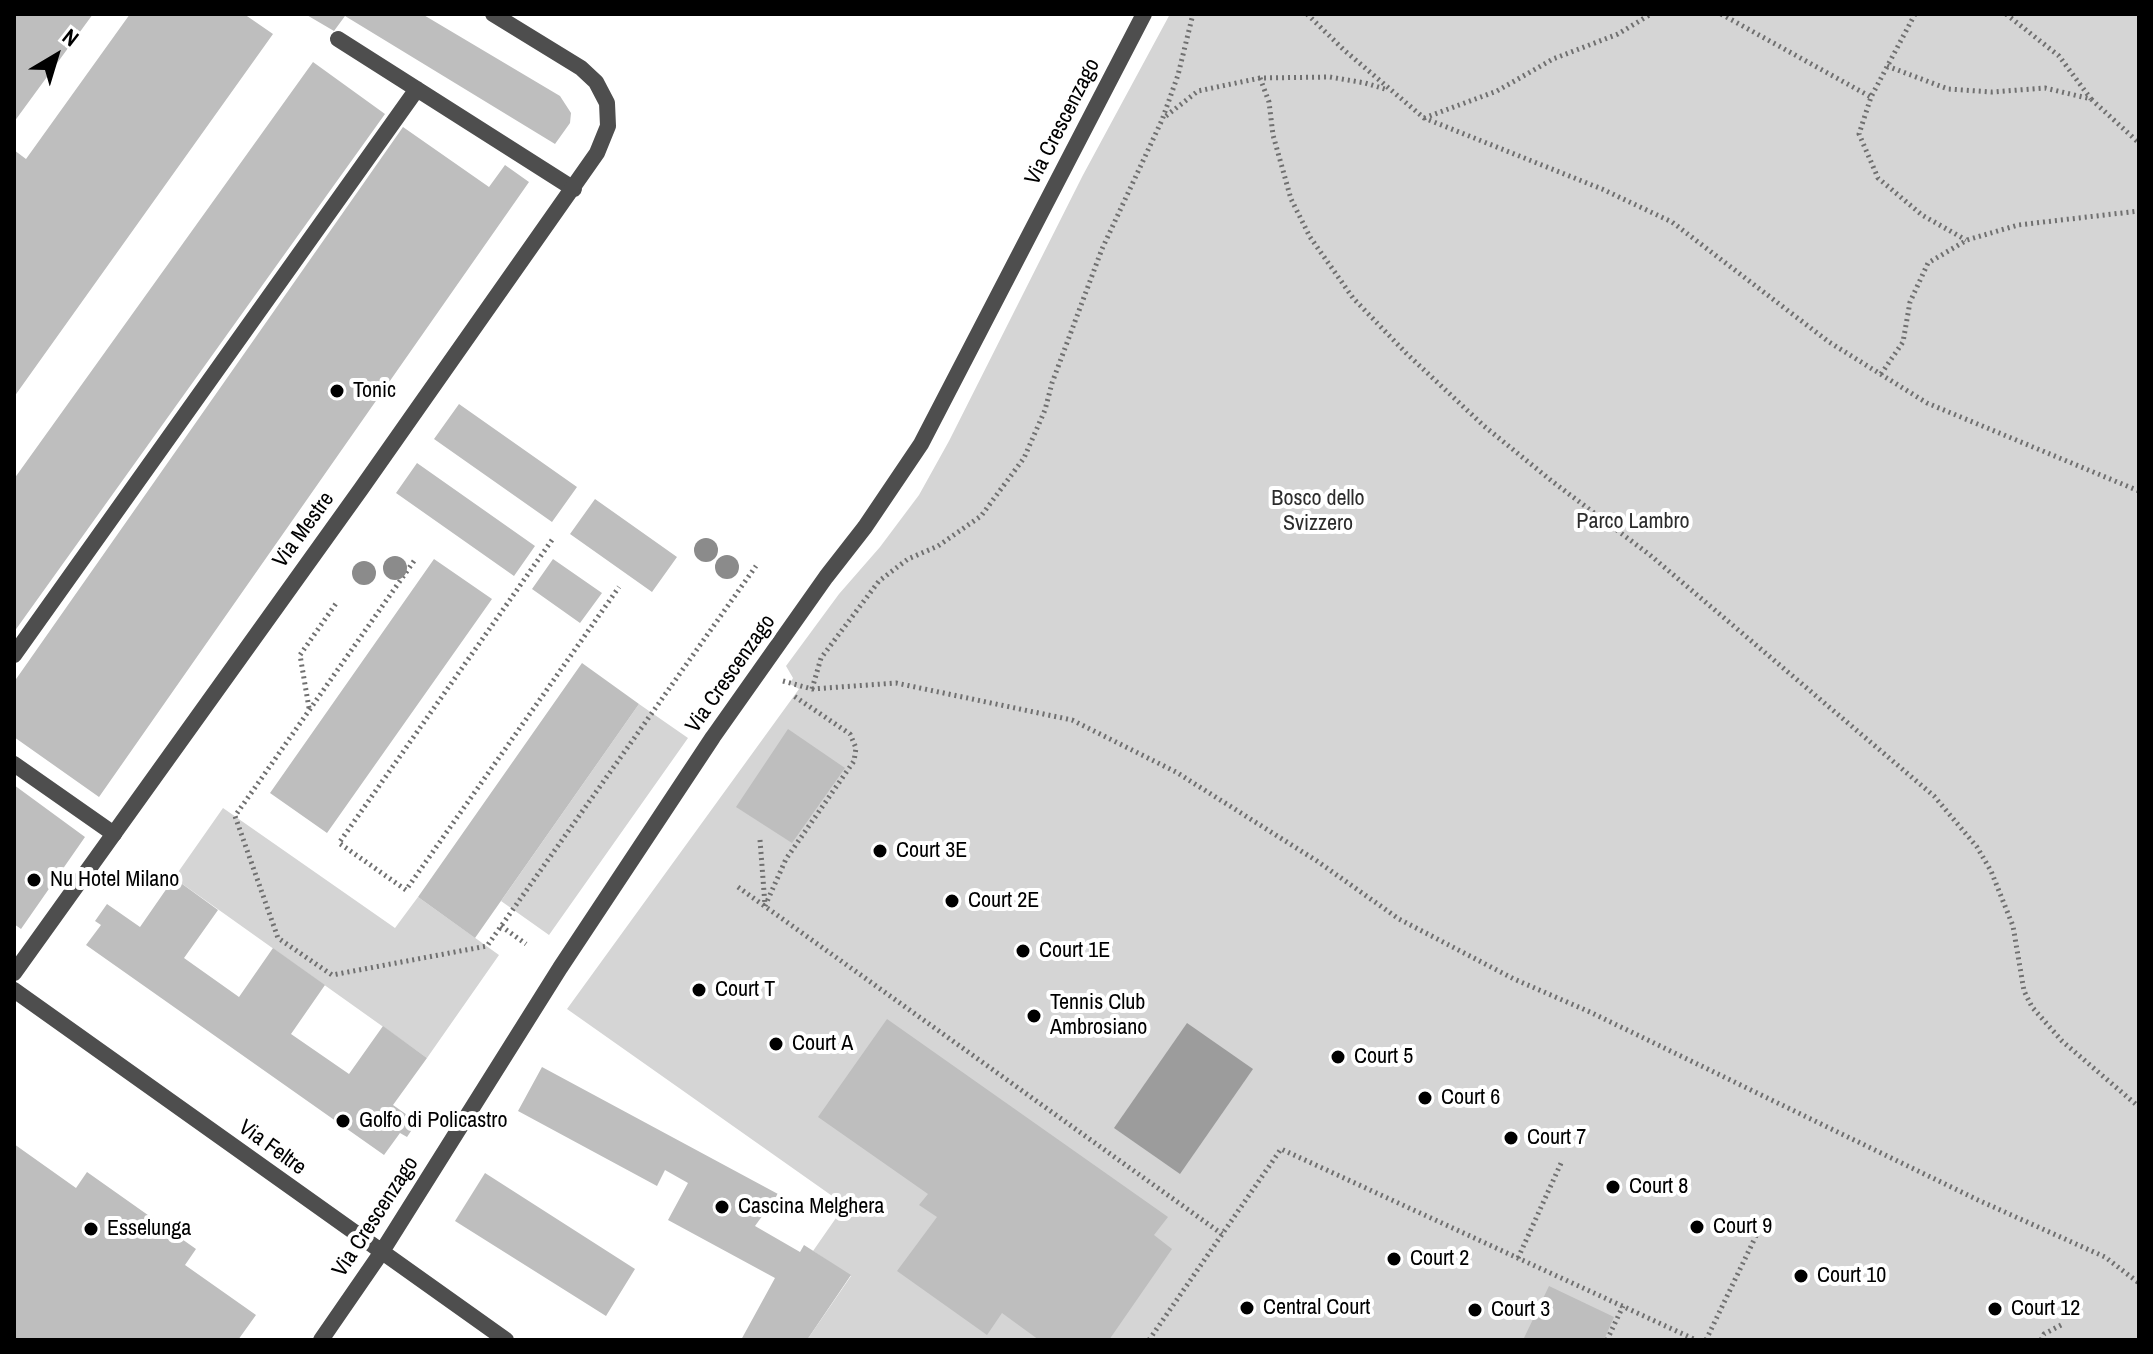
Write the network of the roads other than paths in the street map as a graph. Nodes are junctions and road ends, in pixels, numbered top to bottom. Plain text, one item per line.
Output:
1 (493, 14) edge
2 (1144, 14) edge
3 (338, 39) dead end
4 (417, 89) junction
5 (574, 189) junction
6 (14, 655) edge
7 (14, 764) edge
8 (114, 834) junction
9 (14, 973) edge
10 (14, 990) edge
11 (381, 1253) junction
12 (321, 1340) edge
13 (506, 1340) edge

1 - 5 street, Via Mestre
2 - 11 street, Via Crescenzago
3 - 4 street
4 - 5 street
4 - 6 street
5 - 8 street, Via Mestre
7 - 8 street
8 - 9 street, Via Mestre
10 - 11 street, Via Feltre
11 - 12 street, Via Crescenzago
11 - 13 street, Via Feltre

